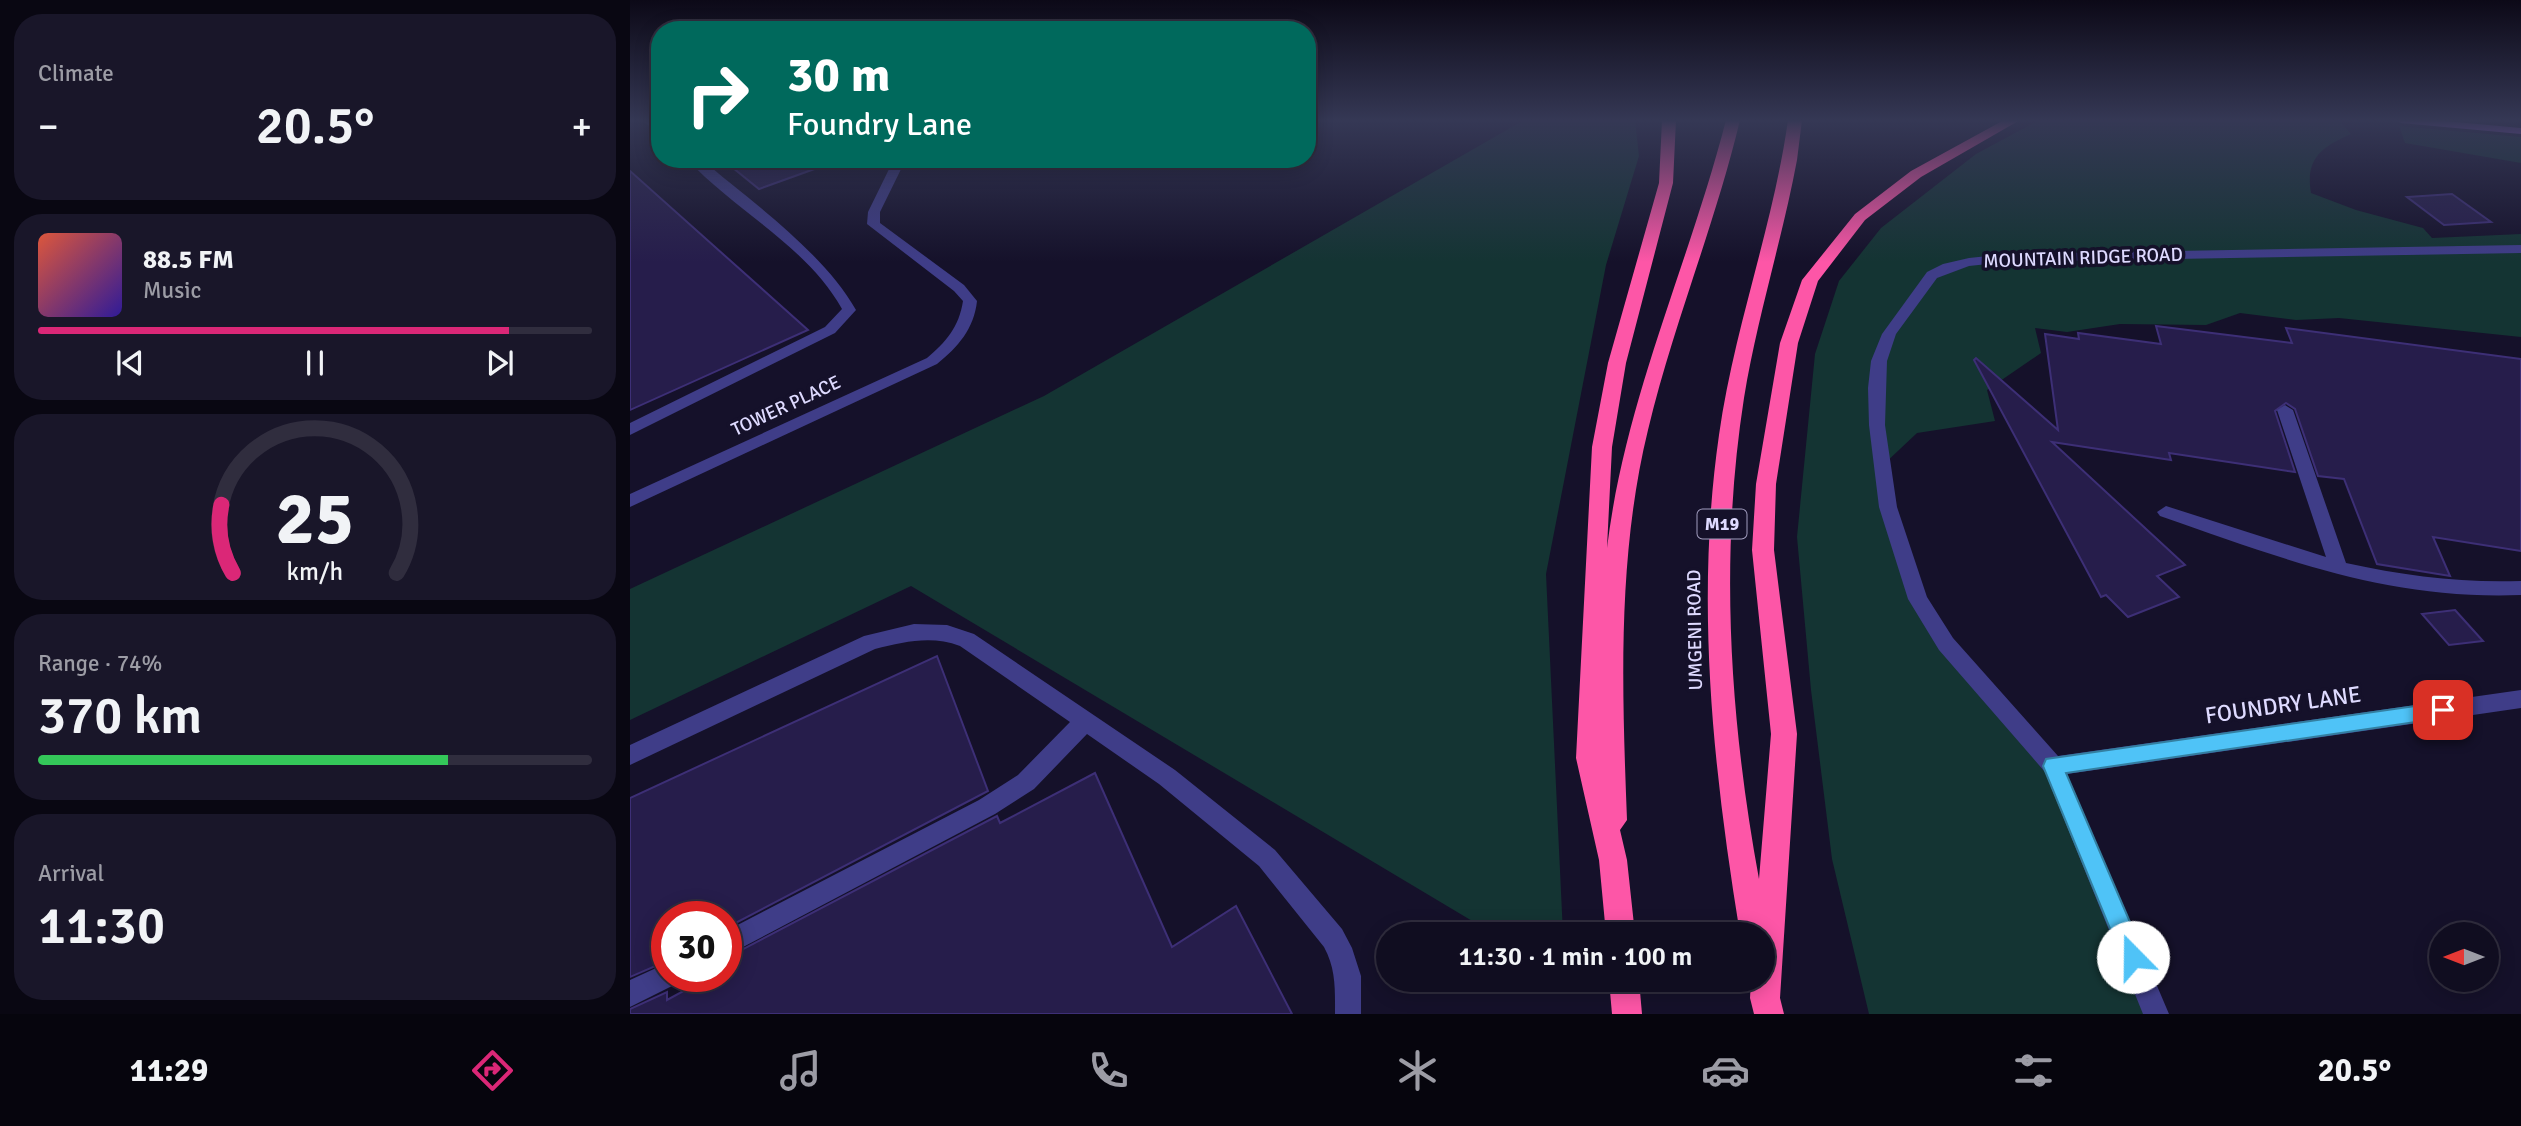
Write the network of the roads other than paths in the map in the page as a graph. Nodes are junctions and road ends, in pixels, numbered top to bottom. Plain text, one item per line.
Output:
1 (1667, 167) edge
2 (1722, 167) edge
3 (1791, 167) edge
4 (1928, 167) edge
5 (704, 168) edge
6 (896, 168) edge
7 (2521, 249) edge
8 (2285, 410) dead end
9 (630, 430) edge
10 (630, 501) edge
11 (2166, 512) dead end
12 (2338, 567) junction
13 (2521, 588) edge
14 (2521, 699) edge
15 (1084, 722) junction
16 (630, 755) edge
17 (2053, 766) junction
18 (1613, 860) junction
19 (1619, 922) edge
20 (1753, 922) edge
21 (742, 936) edge
22 (651, 983) edge
23 (1625, 992) edge
24 (630, 994) edge
25 (1765, 997) edge
26 (1348, 1014) edge
27 (1626, 1014) edge
28 (2156, 1014) edge

1 - 18 highway
2 - 18 highway
3 - 20 highway, UMGENI ROAD / M19
4 - 25 highway
5 - 9 street
6 - 10 street, TOWER PLACE
7 - 17 street, MOUNTAIN RIDGE ROAD
8 - 12 street
11 - 12 street
12 - 13 street
14 - 17 street, FOUNDRY LANE
15 - 16 street
15 - 21 street
15 - 26 street
17 - 28 street, MOUNTAIN RIDGE ROAD
18 - 19 highway
22 - 24 street
23 - 27 highway

